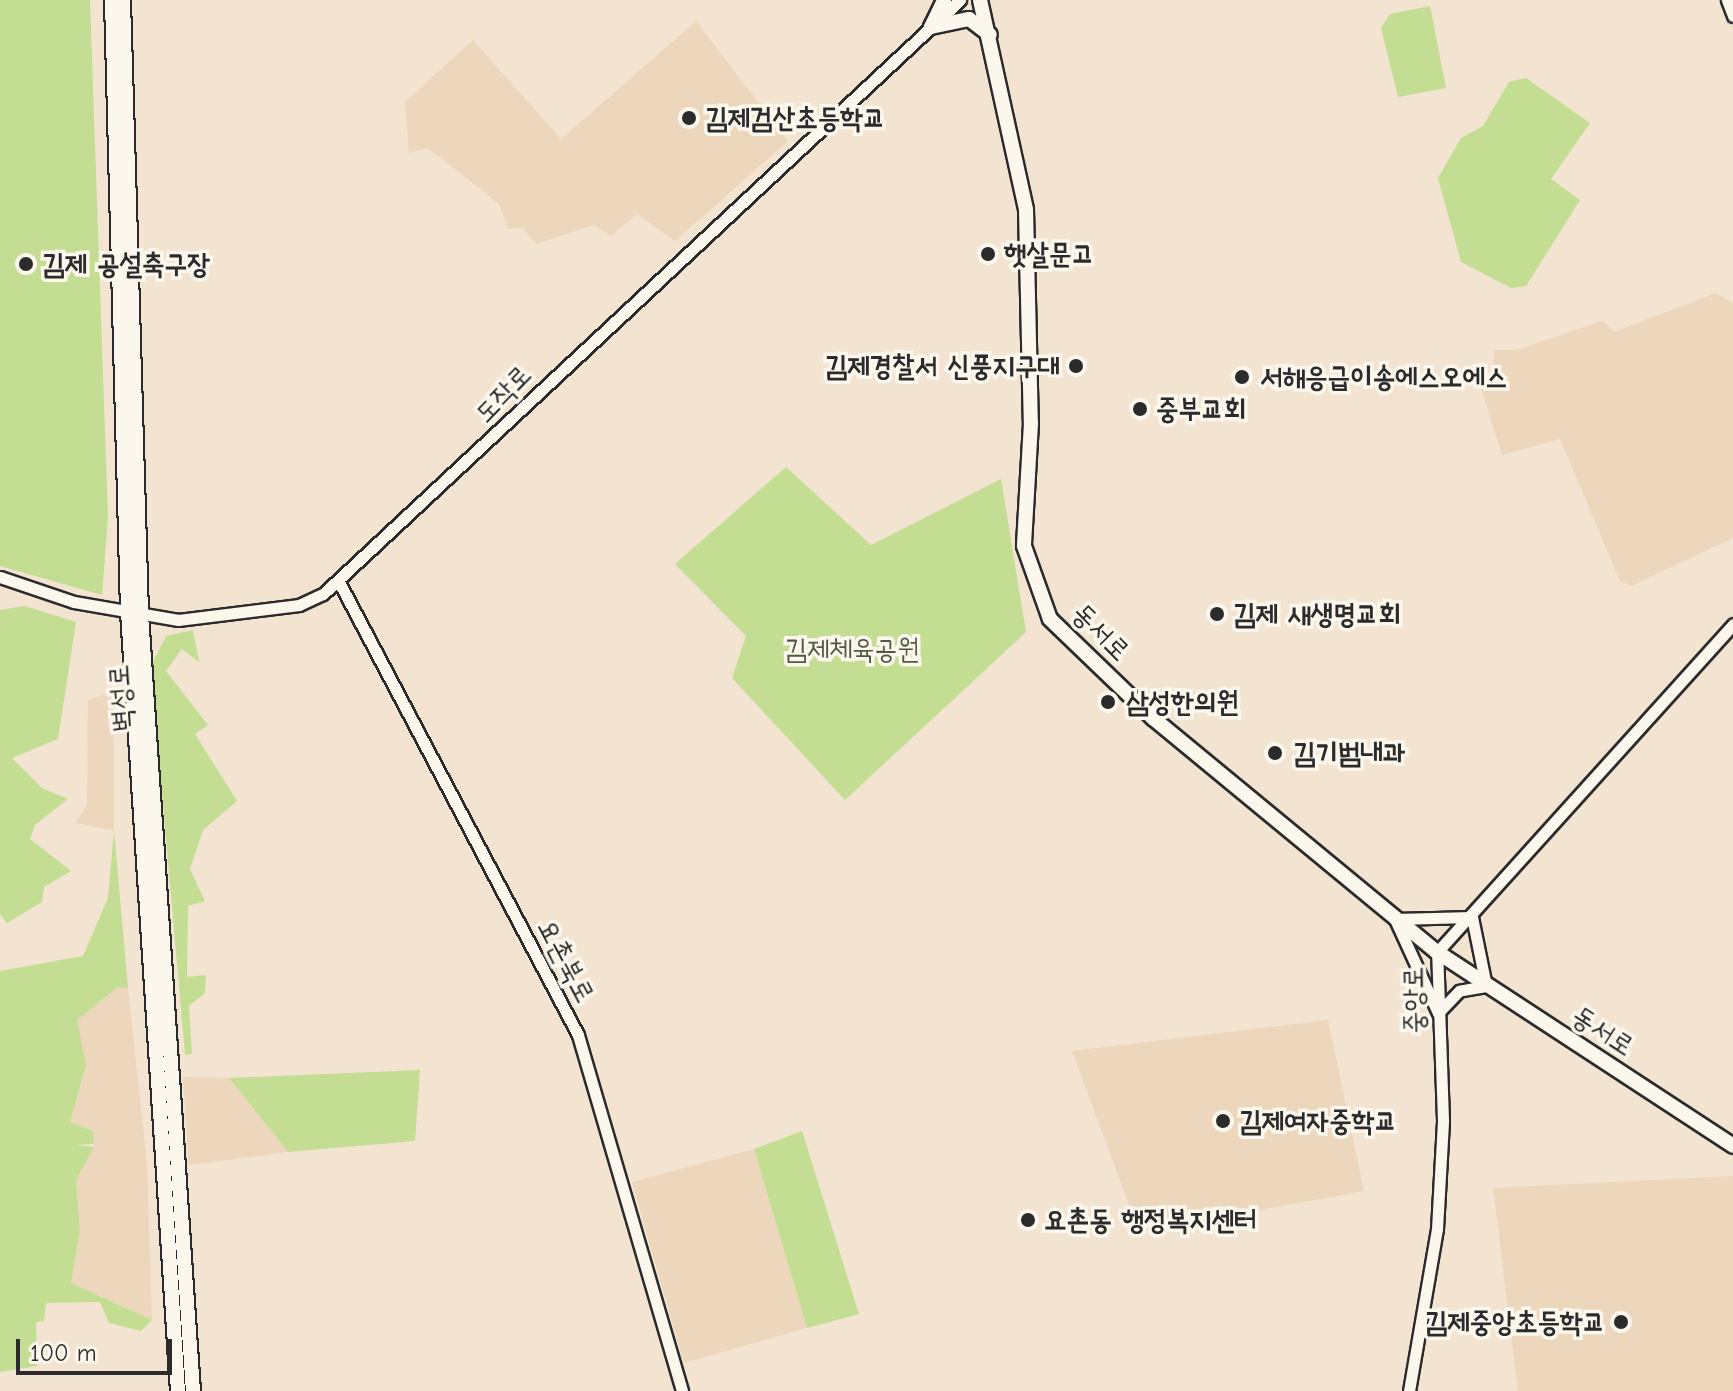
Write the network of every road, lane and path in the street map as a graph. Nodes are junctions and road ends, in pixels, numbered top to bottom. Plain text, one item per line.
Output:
1 (112, 0) edge
2 (123, 0) edge
3 (944, 0) edge
4 (960, 0) edge
5 (980, 0) edge
6 (1727, 0) edge
7 (1733, 16) edge
8 (931, 27) junction
9 (993, 40) junction
10 (0, 577) edge
11 (339, 582) junction
12 (134, 614) junction
13 (1733, 624) edge
14 (1472, 917) junction
15 (1395, 919) junction
16 (1437, 952) junction
17 (1486, 986) junction
18 (1438, 1013) junction
19 (1733, 1146) edge
20 (178, 1391) edge
21 (193, 1391) edge
22 (682, 1391) edge
23 (1409, 1391) edge

1 - 12 main road, 벽성로
2 - 12 main road, 벽성로
3 - 8 main road
4 - 8 street, 도작로
5 - 9 main road, 동서로
6 - 7 street
8 - 9 main road
8 - 11 street, 도작로
9 - 15 main road, 동서로
10 - 12 street, 도작로
11 - 12 street, 도작로
11 - 22 street, 요촌북로
12 - 20 main road, 벽성로
12 - 21 main road, 벽성로
13 - 14 street, 중앙로
14 - 15 street
14 - 16 street, 중앙로
14 - 17 street
15 - 16 main road, 동서로
15 - 18 street
16 - 17 main road, 동서로
16 - 18 street, 중앙로
17 - 18 street
17 - 19 main road, 동서로
18 - 23 street, 중앙로

